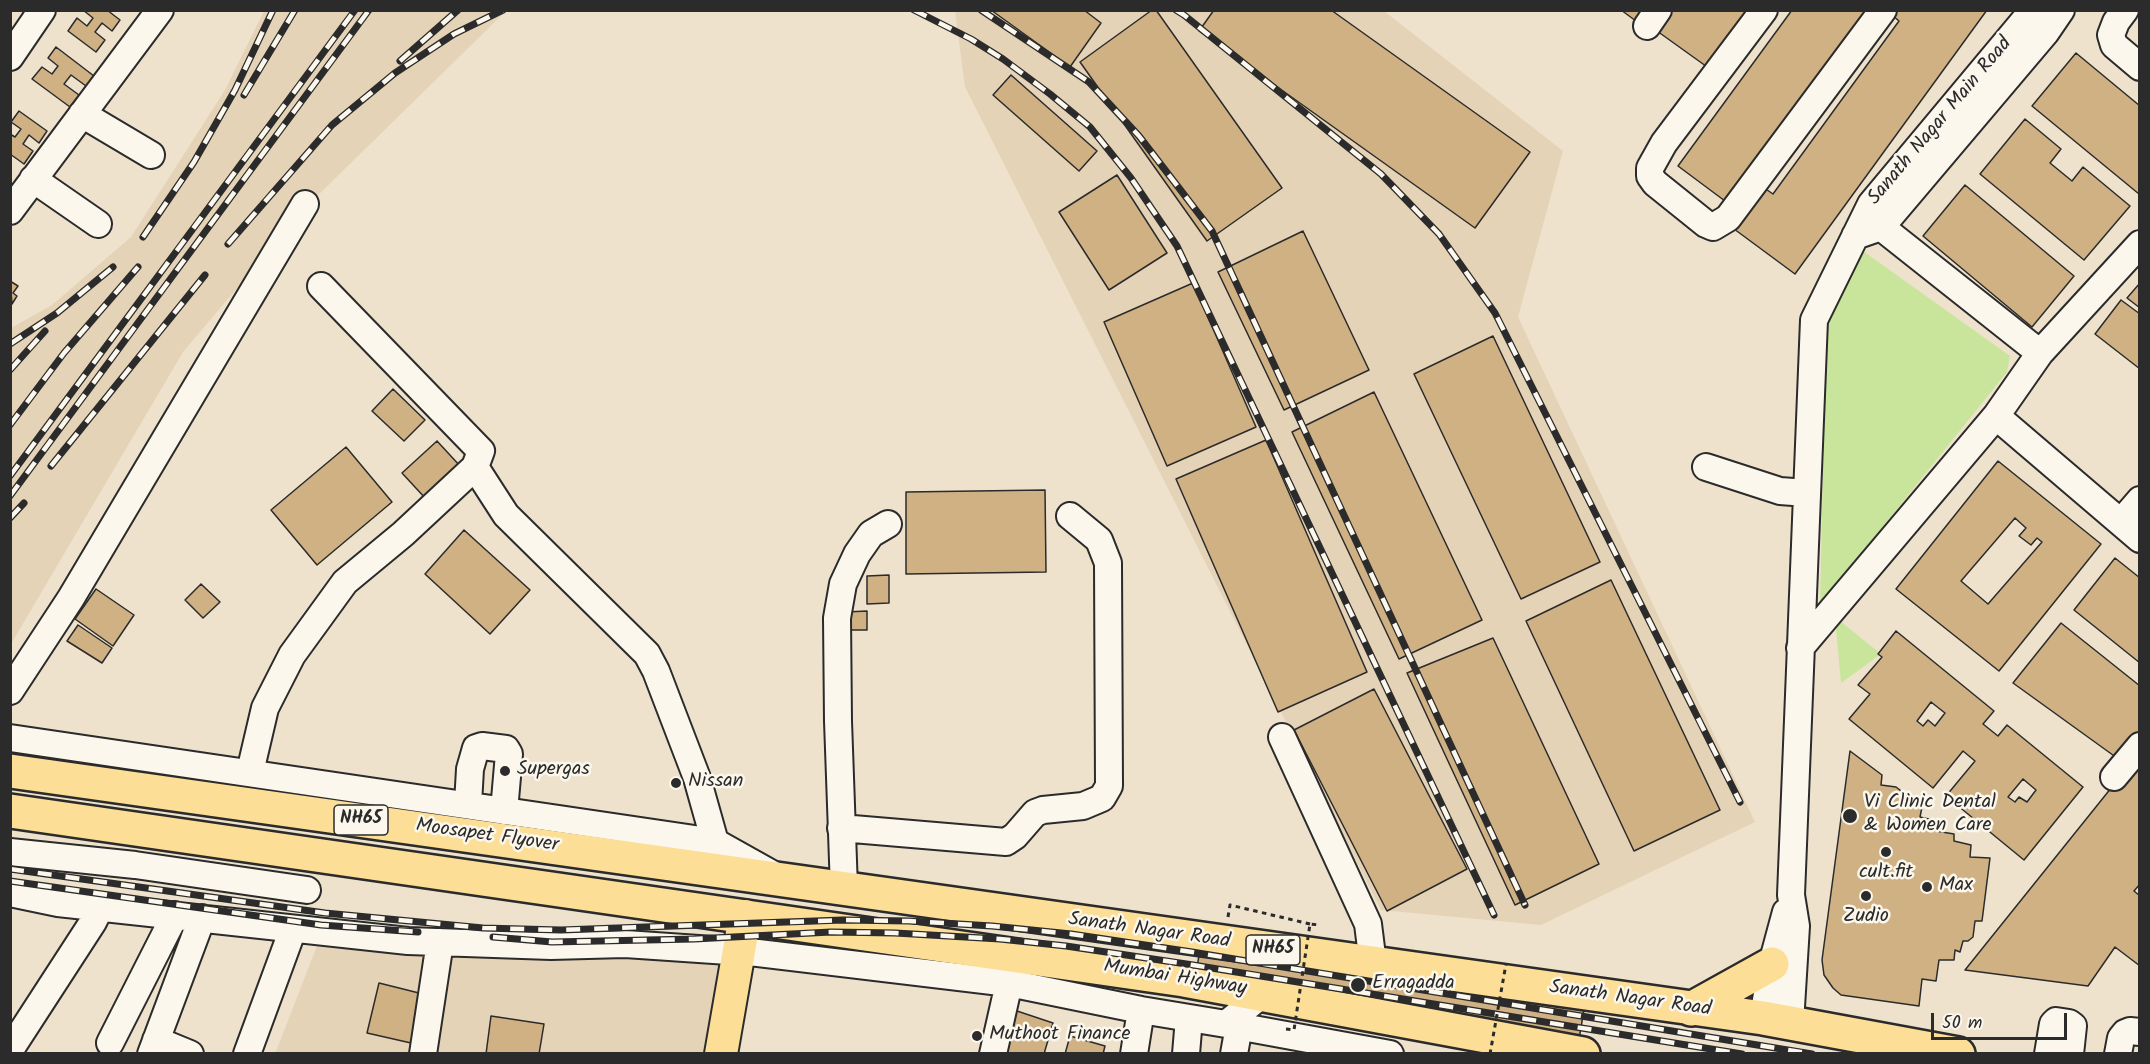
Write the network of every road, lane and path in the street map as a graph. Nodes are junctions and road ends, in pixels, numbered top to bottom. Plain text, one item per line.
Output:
1 (42, 10) edge
2 (160, 10) edge
3 (1764, 10) edge
4 (1883, 10) edge
5 (2032, 10) edge
6 (2061, 10) edge
7 (2125, 10) edge
8 (10, 57) edge
9 (2139, 67) edge
10 (82, 114) junction
11 (151, 155) dead end
12 (24, 179) edge
13 (305, 204) dead end
14 (10, 211) edge
15 (98, 224) dead end
16 (1881, 227) junction
17 (1855, 236) junction
18 (2139, 244) edge
19 (321, 285) dead end
20 (2040, 353) junction
21 (1996, 416) junction
22 (475, 467) junction
23 (1706, 467) dead end
24 (1807, 493) junction
25 (2139, 500) edge
26 (1070, 516) dead end
27 (888, 524) dead end
28 (2130, 531) edge
29 (1800, 648) junction
30 (10, 692) edge
31 (1282, 736) dead end
32 (10, 738) edge
33 (2139, 746) edge
34 (10, 771) edge
35 (250, 772) junction
36 (2114, 777) dead end
37 (468, 804) junction
38 (10, 811) edge
39 (504, 811) junction
40 (842, 828) junction
41 (10, 852) edge
42 (713, 855) junction
43 (784, 880) joint
44 (844, 889) junction
45 (307, 890) dead end
46 (10, 893) edge
47 (1791, 895) junction
48 (1230, 905) dead end
49 (101, 906) junction
50 (989, 910) junction
51 (175, 915) junction
52 (755, 917) junction
53 (202, 918) junction
54 (1310, 924) junction
55 (1320, 925) dead end
56 (293, 929) junction
57 (1128, 929) junction
58 (440, 942) junction
59 (983, 951) junction
60 (748, 953) junction
61 (1373, 964) junction
62 (1506, 964) dead end
63 (1772, 964) junction
64 (1121, 971) junction
65 (1009, 984) junction
66 (1264, 993) junction
67 (1691, 1009) junction
68 (1141, 1010) junction
69 (1189, 1018) junction
70 (1776, 1021) junction
71 (1233, 1025) junction
72 (1286, 1029) dead end
73 (2139, 1032) edge
74 (1463, 1042) edge
75 (110, 1043) dead end
76 (153, 1046) edge
77 (10, 1050) edge
78 (190, 1053) edge
79 (247, 1053) edge
80 (423, 1053) edge
81 (721, 1053) edge
82 (738, 1053) edge
83 (993, 1053) edge
84 (1134, 1053) edge
85 (1186, 1053) edge
86 (1234, 1053) edge
87 (1390, 1053) edge
88 (1490, 1053) edge
89 (1583, 1053) edge
90 (1958, 1053) edge
91 (2048, 1053) edge
92 (2070, 1053) edge
93 (2118, 1053) edge

1 - 8 street
2 - 10 street
3 - 4 street
5 - 17 street, Sanath Nagar Main Road
6 - 16 street
7 - 9 street
10 - 11 street
10 - 12 street
12 - 14 street
12 - 15 street
13 - 30 street
16 - 17 street
16 - 20 street
17 - 24 street, Sanath Nagar Main Road
18 - 20 street
19 - 22 street
20 - 21 street
21 - 28 street
21 - 29 street
22 - 35 street
22 - 42 street
23 - 24 street
24 - 29 street, Sanath Nagar Main Road
25 - 28 street
26 - 40 street
27 - 40 street
29 - 47 street, Sanath Nagar Main Road
31 - 61 street
32 - 35 street
33 - 36 street
34 - 42 highway, Moosapet Flyover / NH65
35 - 37 street
37 - 39 street
37 - 39 street
38 - 52 highway, NH65
39 - 42 street
40 - 44 street
41 - 45 street
42 - 43 highway, Moosapet Flyover / NH65
43 - 44 highway, Sanath Nagar Road / NH65
44 - 50 highway, Sanath Nagar Road / NH65
46 - 49 street
47 - 63 street
47 - 70 street
48 - 54 path
49 - 51 street
49 - 77 street
50 - 57 highway, Sanath Nagar Road / NH65
50 - 59 highway
51 - 53 street
51 - 75 street
52 - 59 highway, Mumbai Highway / NH65
52 - 60 main road
53 - 56 street
53 - 76 street
54 - 55 path, bridge
54 - 72 path, bridge
56 - 58 street
56 - 79 street
57 - 61 highway, Sanath Nagar Road / NH65
57 - 64 highway
58 - 60 street
58 - 80 street
59 - 64 highway, Mumbai Highway / NH65
60 - 65 street
60 - 81 main road
60 - 82 main road
61 - 67 highway, Sanath Nagar Road / NH65
62 - 88 path, bridge
63 - 67 highway
63 - 70 street
64 - 66 highway, Mumbai Highway / NH65
65 - 68 street
65 - 83 street
66 - 71 street
66 - 74 highway, Mumbai Highway / NH65
67 - 70 highway, Sanath Nagar Road / NH65
68 - 69 street
68 - 84 street
69 - 71 street
69 - 85 street
70 - 90 highway, NH65
71 - 86 street
71 - 87 street
73 - 93 street
74 - 89 highway, Mumbai Highway / NH65
76 - 78 street
91 - 92 street

